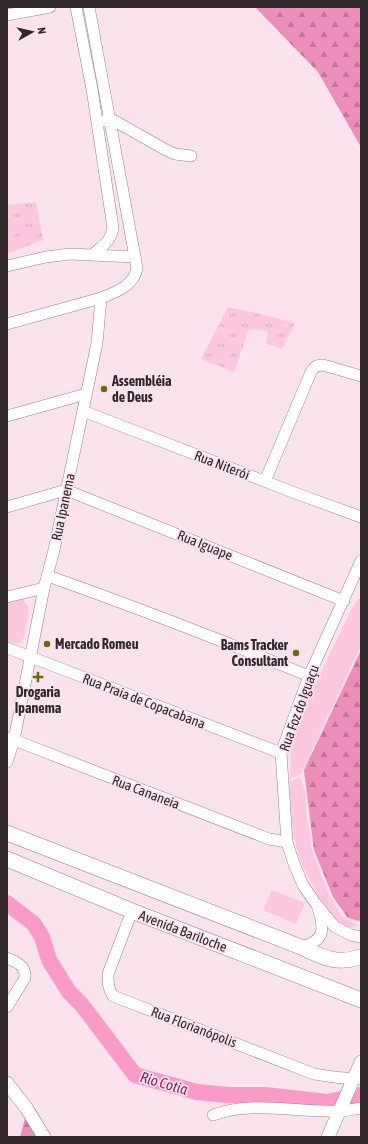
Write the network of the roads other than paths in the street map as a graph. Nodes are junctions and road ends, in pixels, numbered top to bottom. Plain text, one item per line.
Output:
1 (50, 7) edge
2 (76, 7) edge
3 (88, 7) edge
4 (7, 16) edge
5 (109, 120) junction
6 (97, 122) junction
7 (191, 156) dead end
8 (93, 254) junction
9 (136, 262) junction
10 (7, 266) edge
11 (101, 298) junction
12 (7, 324) edge
13 (361, 376) edge
14 (86, 394) junction
15 (83, 411) junction
16 (7, 416) edge
17 (265, 481) junction
18 (66, 490) junction
19 (7, 507) edge
20 (360, 514) edge
21 (361, 561) edge
22 (48, 576) junction
23 (44, 588) junction
24 (7, 597) edge
25 (344, 601) junction
26 (7, 648) edge
27 (30, 658) junction
28 (309, 676) junction
29 (10, 739) edge
30 (281, 753) junction
31 (7, 762) edge
32 (7, 833) edge
33 (287, 842) junction
34 (7, 859) edge
35 (316, 904) junction
36 (132, 911) junction
37 (361, 937) edge
38 (301, 947) junction
39 (7, 958) edge
40 (361, 958) edge
41 (361, 1000) edge
42 (7, 1007) edge
43 (361, 1062) edge
44 (7, 1083) edge
45 (355, 1083) edge
46 (361, 1108) edge
47 (340, 1110) junction
48 (213, 1115) dead end
49 (44, 1137) edge
50 (328, 1137) edge

1 - 4 street
2 - 6 street
3 - 5 street
5 - 6 street
5 - 7 street
5 - 9 street
6 - 8 street
8 - 9 street
8 - 10 street
9 - 11 street
11 - 12 street
11 - 14 street, Rua Ipanema
13 - 17 street
14 - 15 street, Rua Ipanema
14 - 16 street
15 - 17 street, Rua Niterói
15 - 18 street, Rua Ipanema
17 - 20 street, Rua Niterói
18 - 19 street
18 - 22 street, Rua Ipanema
18 - 25 street, Rua Iguape
21 - 25 street, Rua Foz do Iguaçu
22 - 23 street, Rua Ipanema
22 - 28 street
23 - 24 street
23 - 27 street, Rua Ipanema
25 - 28 street, Rua Foz do Iguaçu
26 - 27 street, Rua Praia de Copacabana
27 - 29 street, Rua Ipanema
27 - 30 street, Rua Praia de Copacabana
28 - 30 street, Rua Foz do Iguaçu
29 - 31 street, Rua Ipanema
29 - 33 street, Rua Cananeia
30 - 33 street, Rua Foz do Iguaçu
32 - 38 main road, Avenida Bariloche
33 - 35 street, Rua Foz do Iguaçu
34 - 36 main road, Avenida Bariloche
35 - 37 street, Rua Foz do Iguaçu
35 - 38 street, Rua Foz do Iguaçu
36 - 41 main road, Avenida Bariloche
36 - 45 street, Rua Florianópolis
38 - 40 main road, Avenida Bariloche
39 - 42 street
43 - 45 street
44 - 49 street
45 - 47 street
46 - 47 street
47 - 48 street
47 - 50 street

